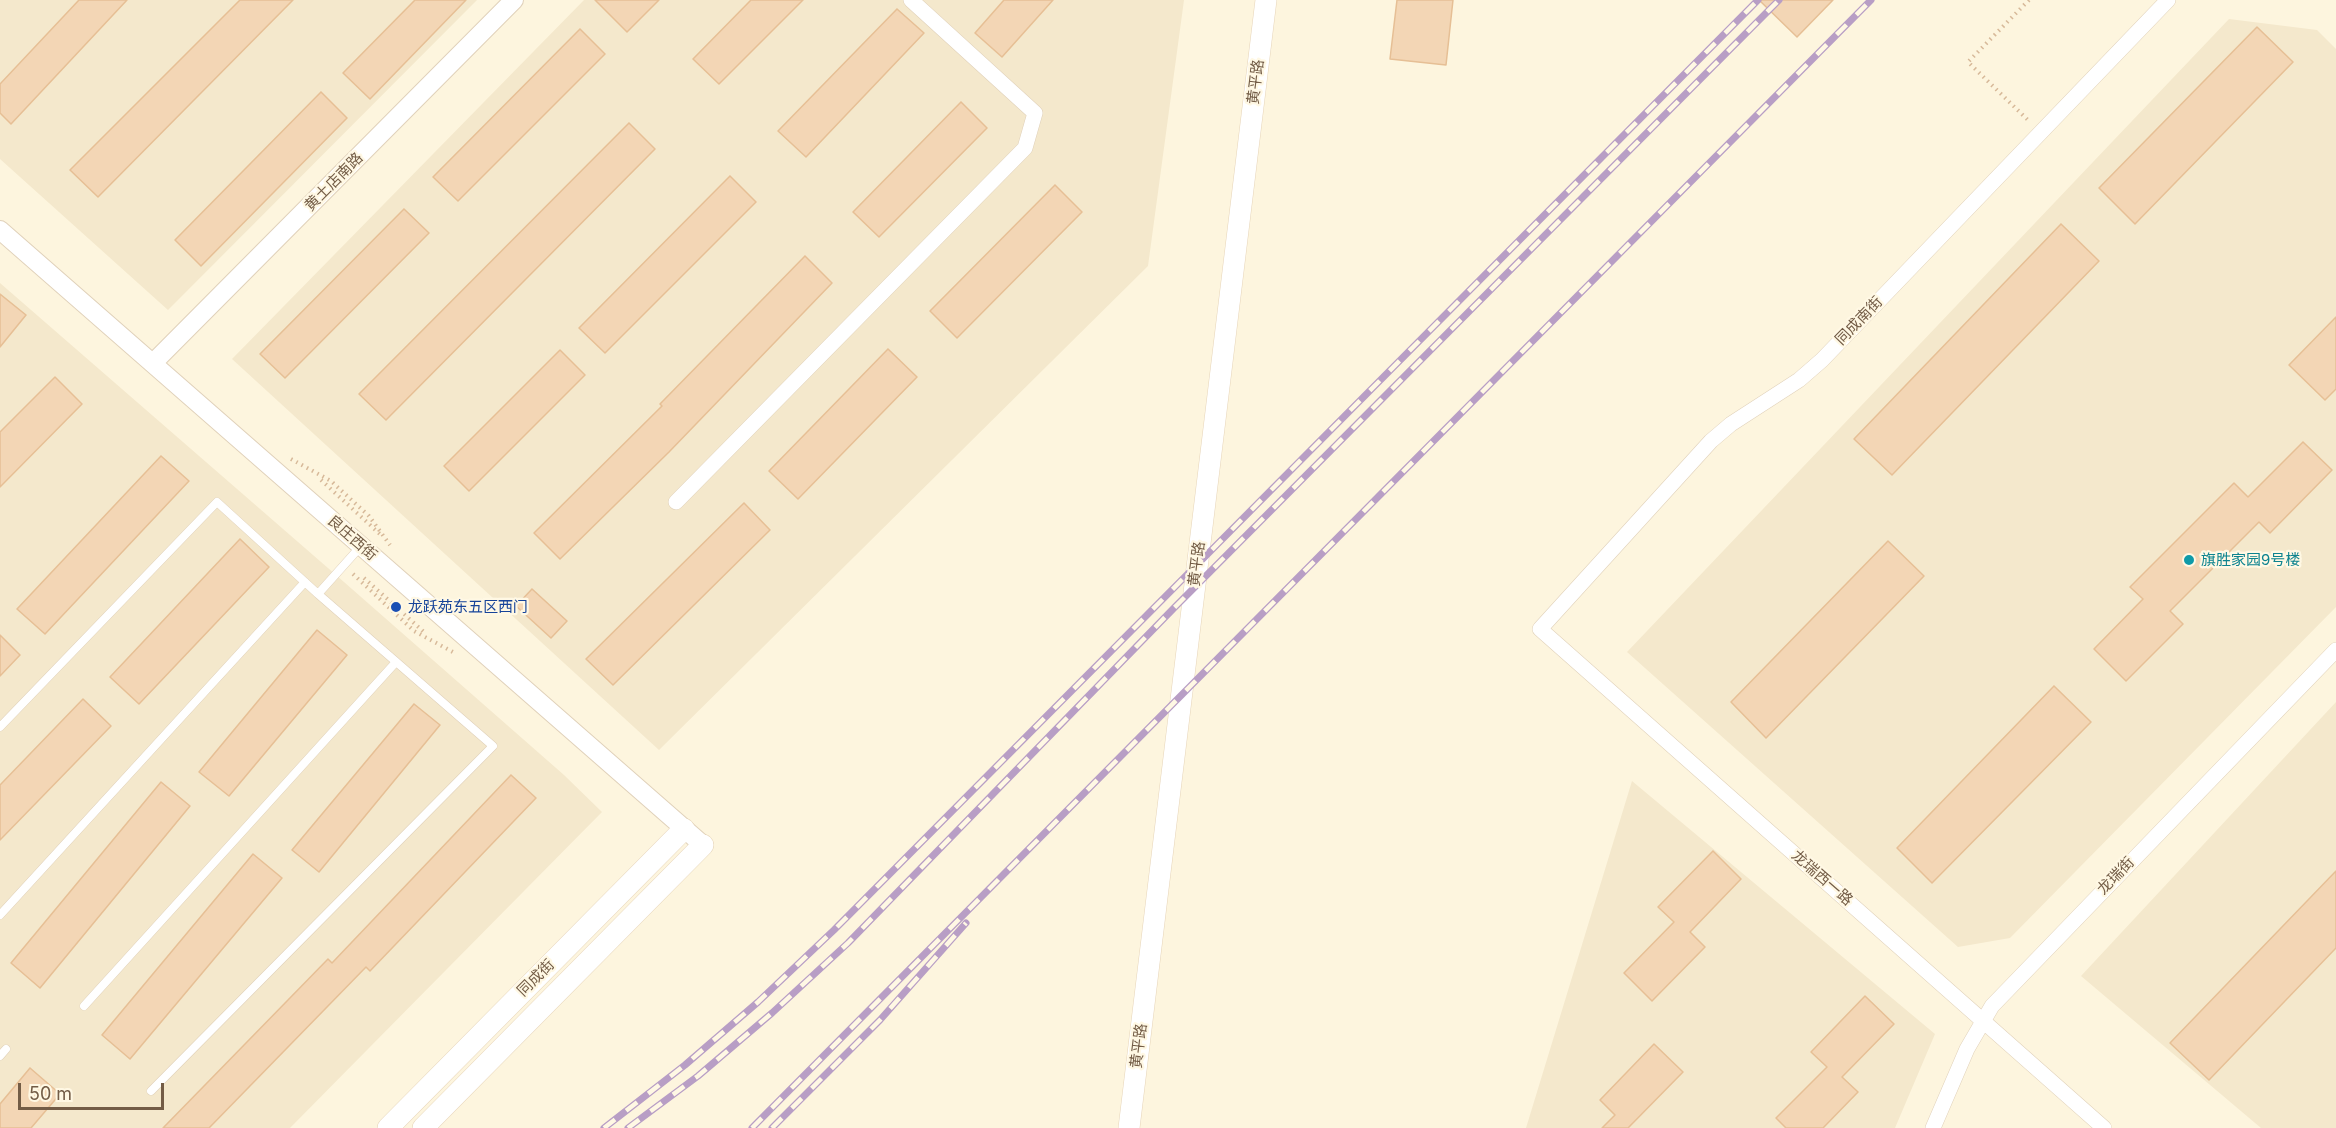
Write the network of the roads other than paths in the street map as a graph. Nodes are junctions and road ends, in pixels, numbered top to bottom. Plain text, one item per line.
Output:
1 (514, 0) edge
2 (911, 0) edge
3 (1266, 0) edge
4 (1279, 0) edge
5 (2168, 0) edge
6 (0, 230) edge
7 (153, 363) junction
8 (676, 502) dead end
9 (361, 546) junction
10 (305, 582) junction
11 (318, 594) junction
12 (1540, 628) joint
13 (2336, 650) edge
14 (396, 662) junction
15 (0, 727) edge
16 (684, 829) junction
17 (703, 845) joint
18 (0, 915) edge
19 (84, 1006) dead end
20 (1982, 1020) junction
21 (6, 1050) dead end
22 (0, 1056) edge
23 (150, 1091) dead end
24 (388, 1128) edge
25 (423, 1128) edge
26 (1129, 1128) edge
27 (1142, 1128) edge
28 (1933, 1128) edge
29 (2104, 1128) edge

1 - 7 street, 黄土店南路
2 - 8 street
3 - 26 main road, 黄平路
4 - 27 main road, 黄平路
5 - 12 street, 同成南街
6 - 7 street, 良庄西街
7 - 9 street, 良庄西街
9 - 11 lane
9 - 16 street, 良庄西街
10 - 11 lane
10 - 15 lane
10 - 18 lane
11 - 14 lane
12 - 20 street, 龙瑞西一路
13 - 20 street, 龙瑞街
14 - 19 lane
14 - 23 lane
16 - 17 street, 良庄西街
16 - 24 main road, 同成街
17 - 25 main road, 同成街
20 - 28 street, 龙瑞街
20 - 29 street, 龙瑞西一路
21 - 22 lane

